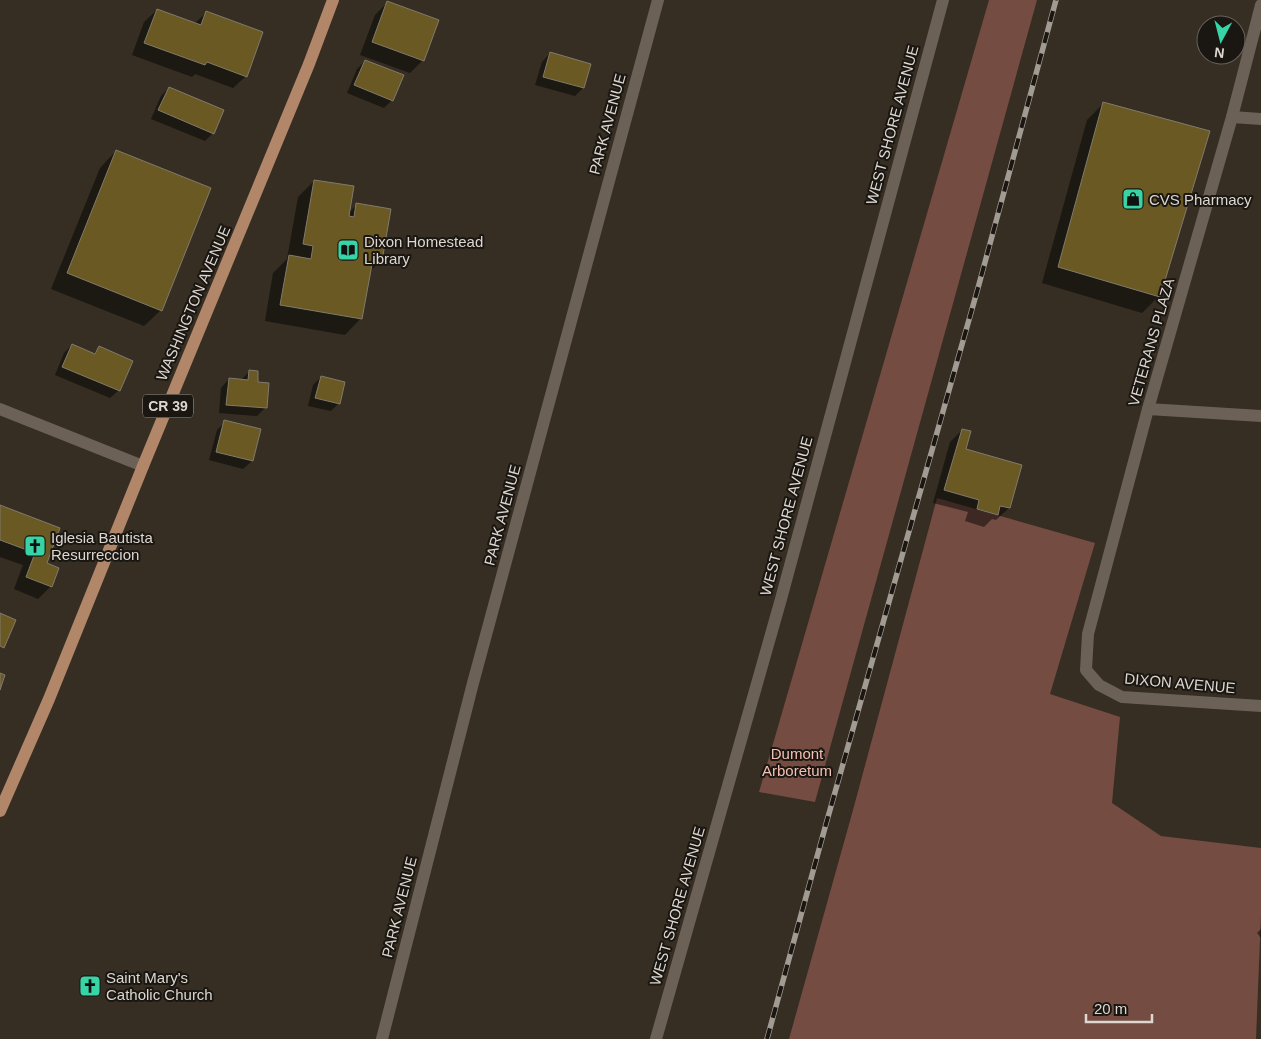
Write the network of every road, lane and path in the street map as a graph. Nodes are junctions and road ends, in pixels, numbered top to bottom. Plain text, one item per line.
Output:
1 (333, 0) edge
2 (658, 0) edge
3 (942, 0) edge
4 (1261, 5) edge
5 (1232, 117) junction
6 (1261, 119) edge
7 (0, 409) edge
8 (1148, 409) junction
9 (1261, 416) edge
10 (143, 466) junction
11 (1099, 685) joint
12 (1261, 706) edge
13 (0, 811) edge
14 (382, 1039) edge
15 (656, 1039) edge

1 - 10 main road, WASHINGTON AVENUE / CR 39
2 - 14 street, PARK AVENUE
3 - 15 street, WEST SHORE AVENUE
4 - 5 street, VETERANS PLAZA
5 - 6 street
5 - 8 street, VETERANS PLAZA
7 - 10 street
8 - 9 street
8 - 11 street, VETERANS PLAZA
10 - 13 main road, WASHINGTON AVENUE / CR 39
11 - 12 street, DIXON AVENUE

